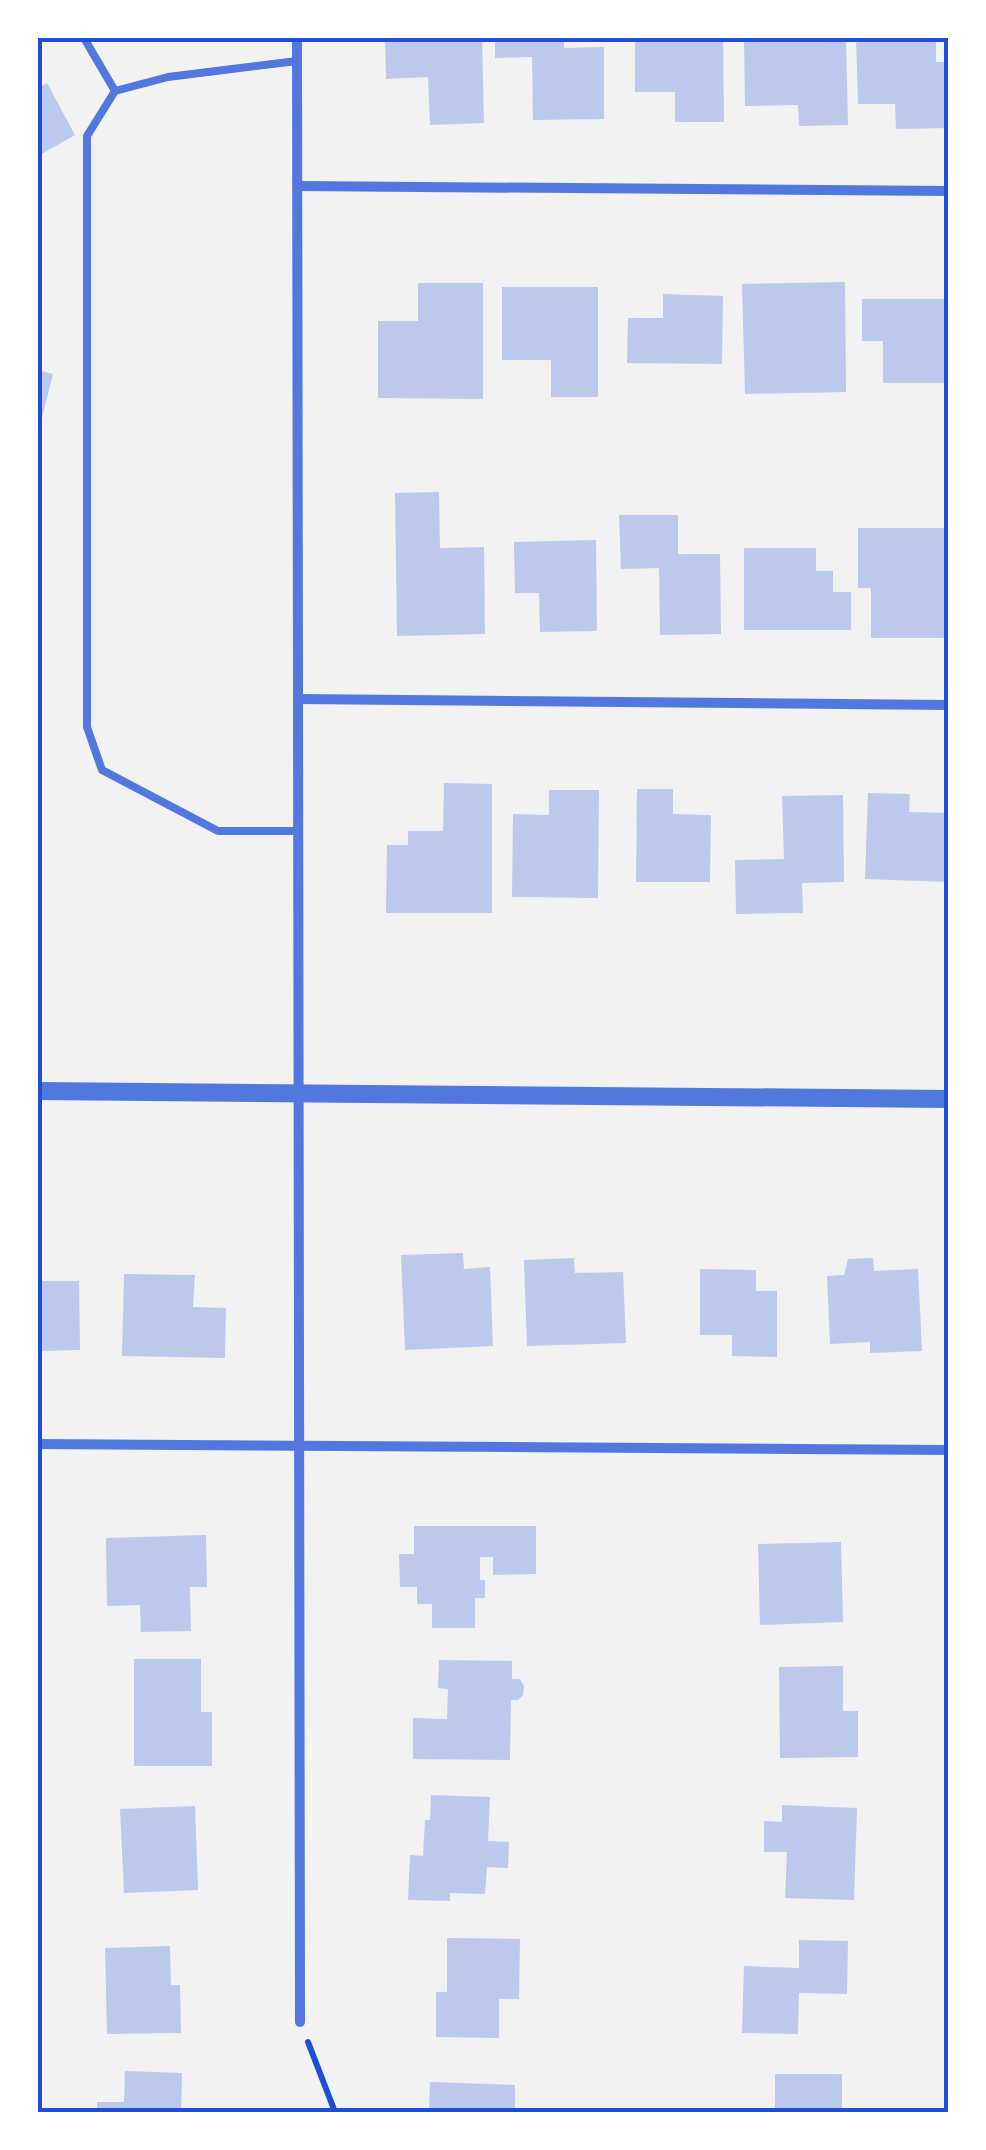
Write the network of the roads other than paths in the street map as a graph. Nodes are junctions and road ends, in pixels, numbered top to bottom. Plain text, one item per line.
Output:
1 (84, 38) edge
2 (297, 38) edge
3 (297, 61) junction
4 (115, 91) junction
5 (298, 186) junction
6 (948, 192) edge
7 (298, 699) junction
8 (948, 705) edge
9 (298, 831) junction
10 (38, 1091) edge
11 (299, 1093) junction
12 (948, 1099) edge
13 (38, 1444) edge
14 (300, 1445) junction
15 (948, 1450) edge
16 (300, 2022) road end

1 - 4 lane
2 - 3 street
3 - 4 lane
3 - 5 street
4 - 9 lane
5 - 6 street
5 - 7 street
7 - 8 street
7 - 9 street
9 - 11 street
10 - 11 street
11 - 12 street
11 - 14 street
13 - 14 street
14 - 15 street
14 - 16 street

